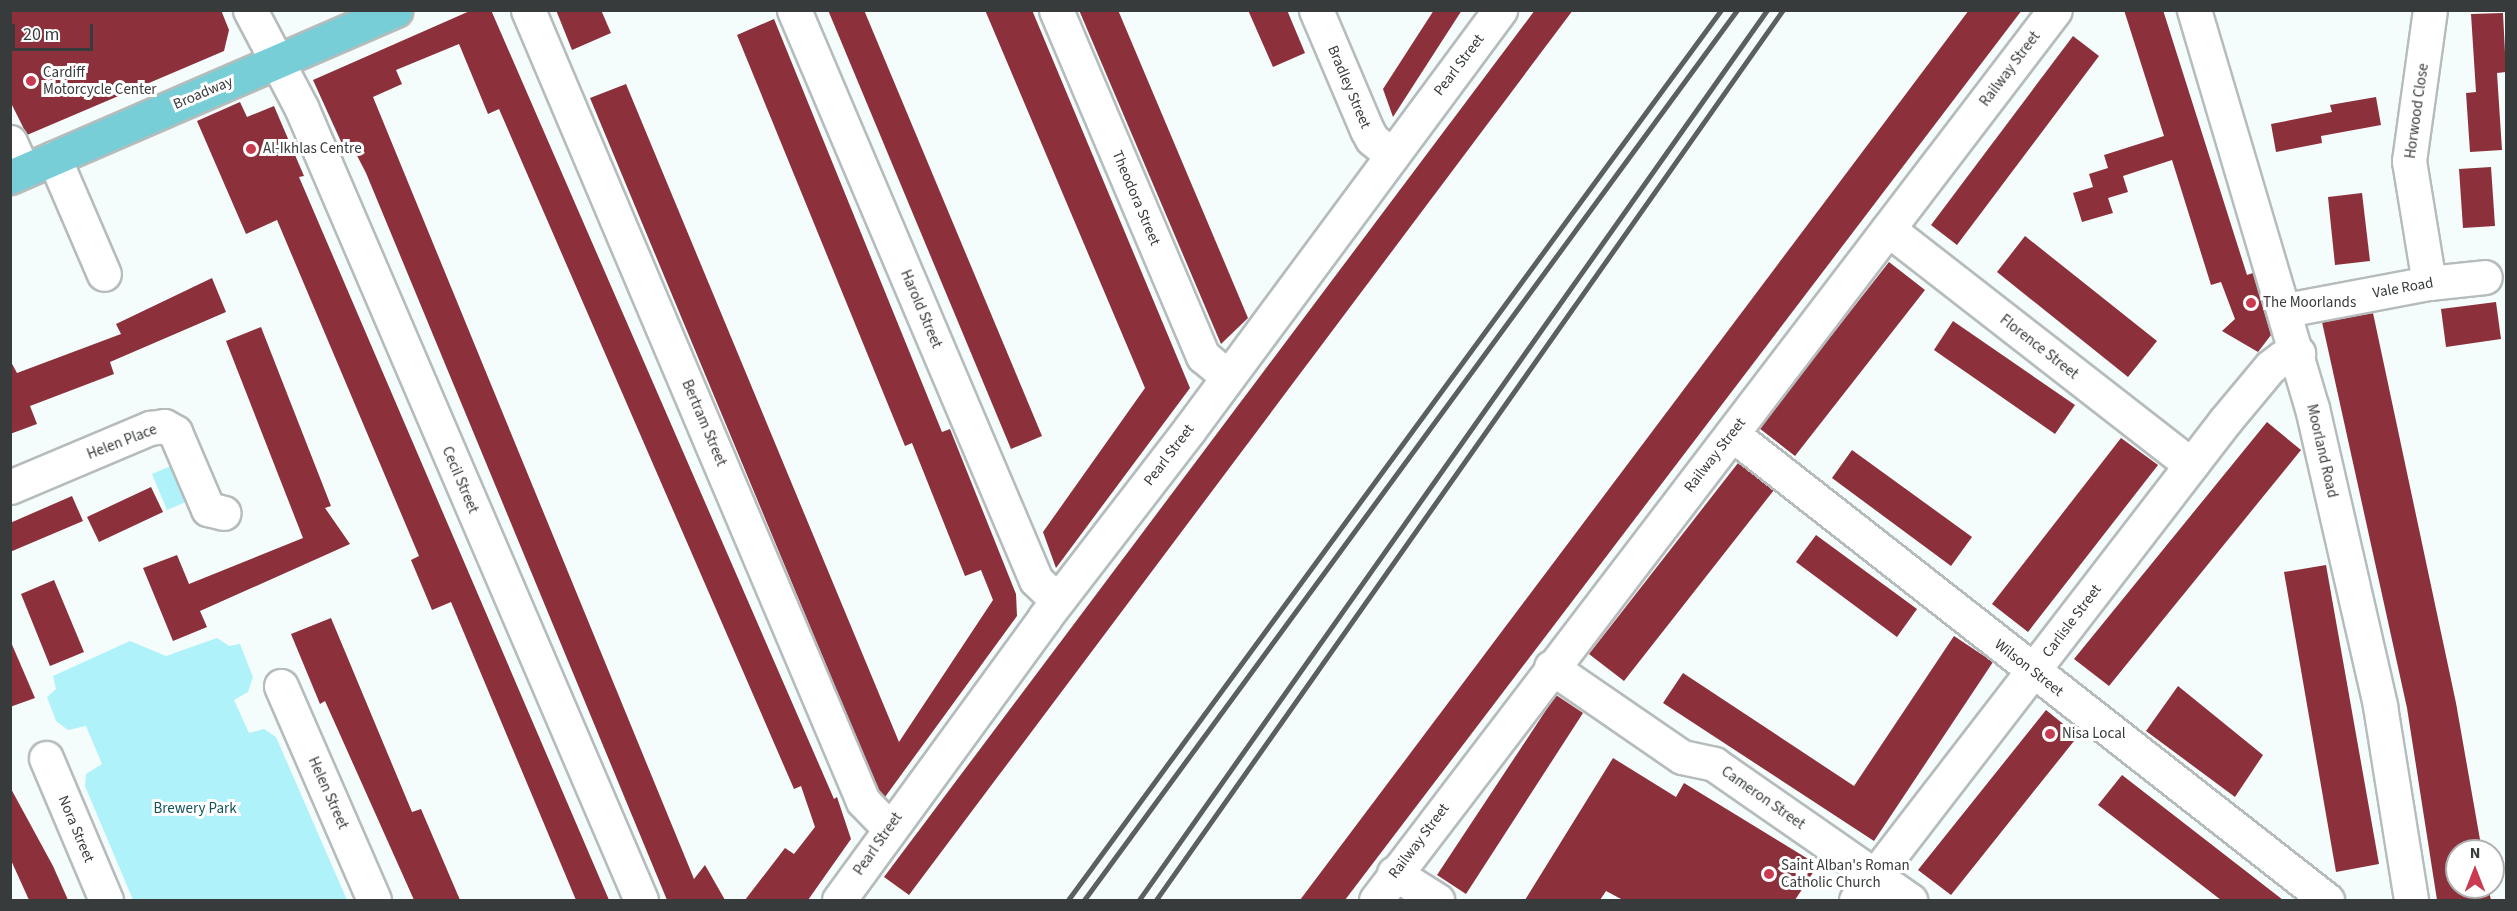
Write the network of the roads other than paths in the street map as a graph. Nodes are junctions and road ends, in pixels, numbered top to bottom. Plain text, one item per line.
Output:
1 (250, 10) edge
2 (395, 10) edge
3 (528, 10) edge
4 (794, 10) edge
5 (1056, 10) edge
6 (1316, 10) edge
7 (1500, 10) edge
8 (2055, 10) edge
9 (2194, 10) edge
10 (2430, 10) edge
11 (277, 61) junction
12 (10, 142) edge
13 (1392, 155) junction
14 (54, 158) junction
15 (17, 174) edge
16 (1888, 229) junction
17 (104, 274) dead end
18 (2486, 277) dead end
19 (2429, 283) junction
20 (2286, 310) junction
21 (2298, 353) junction
22 (1227, 376) junction
23 (1732, 434) junction
24 (2191, 465) junction
25 (10, 487) edge
26 (224, 513) dead end
27 (1057, 600) junction
28 (1551, 667) junction
29 (2033, 671) junction
30 (281, 687) dead end
31 (45, 758) dead end
32 (889, 828) junction
33 (1394, 873) junction
34 (1865, 888) edge
35 (106, 900) edge
36 (374, 900) edge
37 (641, 900) edge
38 (839, 900) edge
39 (1376, 900) edge
40 (1437, 900) edge
41 (1910, 900) edge
42 (2327, 900) edge
43 (2411, 900) edge

1 - 11 street, Cecil Street
2 - 11 main road, Broadway
3 - 32 street, Bertram Street
4 - 27 street, Harold Street
5 - 22 street, Theodora Street
6 - 13 street, Bradley Street
7 - 13 street, Pearl Street
8 - 16 street, Railway Street
9 - 20 street, Moorland Road
10 - 19 street, Horwood Close
11 - 14 main road, Broadway
11 - 37 street, Cecil Street
12 - 15 street
13 - 22 street, Pearl Street
14 - 15 main road, Broadway
14 - 17 street
16 - 23 street, Railway Street
16 - 24 street, Florence Street
18 - 19 street, Vale Road
19 - 20 street, Vale Road
20 - 21 street, Moorland Road
21 - 24 street, Carlisle Street
21 - 43 street, Moorland Road
22 - 27 street, Pearl Street
23 - 28 street, Railway Street
23 - 29 street, Wilson Street
24 - 29 street, Carlisle Street
25 - 26 street, Helen Place
27 - 32 street, Pearl Street
28 - 33 street, Railway Street
28 - 34 street, Cameron Street
29 - 34 street, Carlisle Street
29 - 42 street, Wilson Street
30 - 36 street, Helen Street
31 - 35 street, Nora Street
32 - 38 street, Pearl Street
33 - 39 street, Railway Street
33 - 40 street
34 - 41 street, Cameron Street

